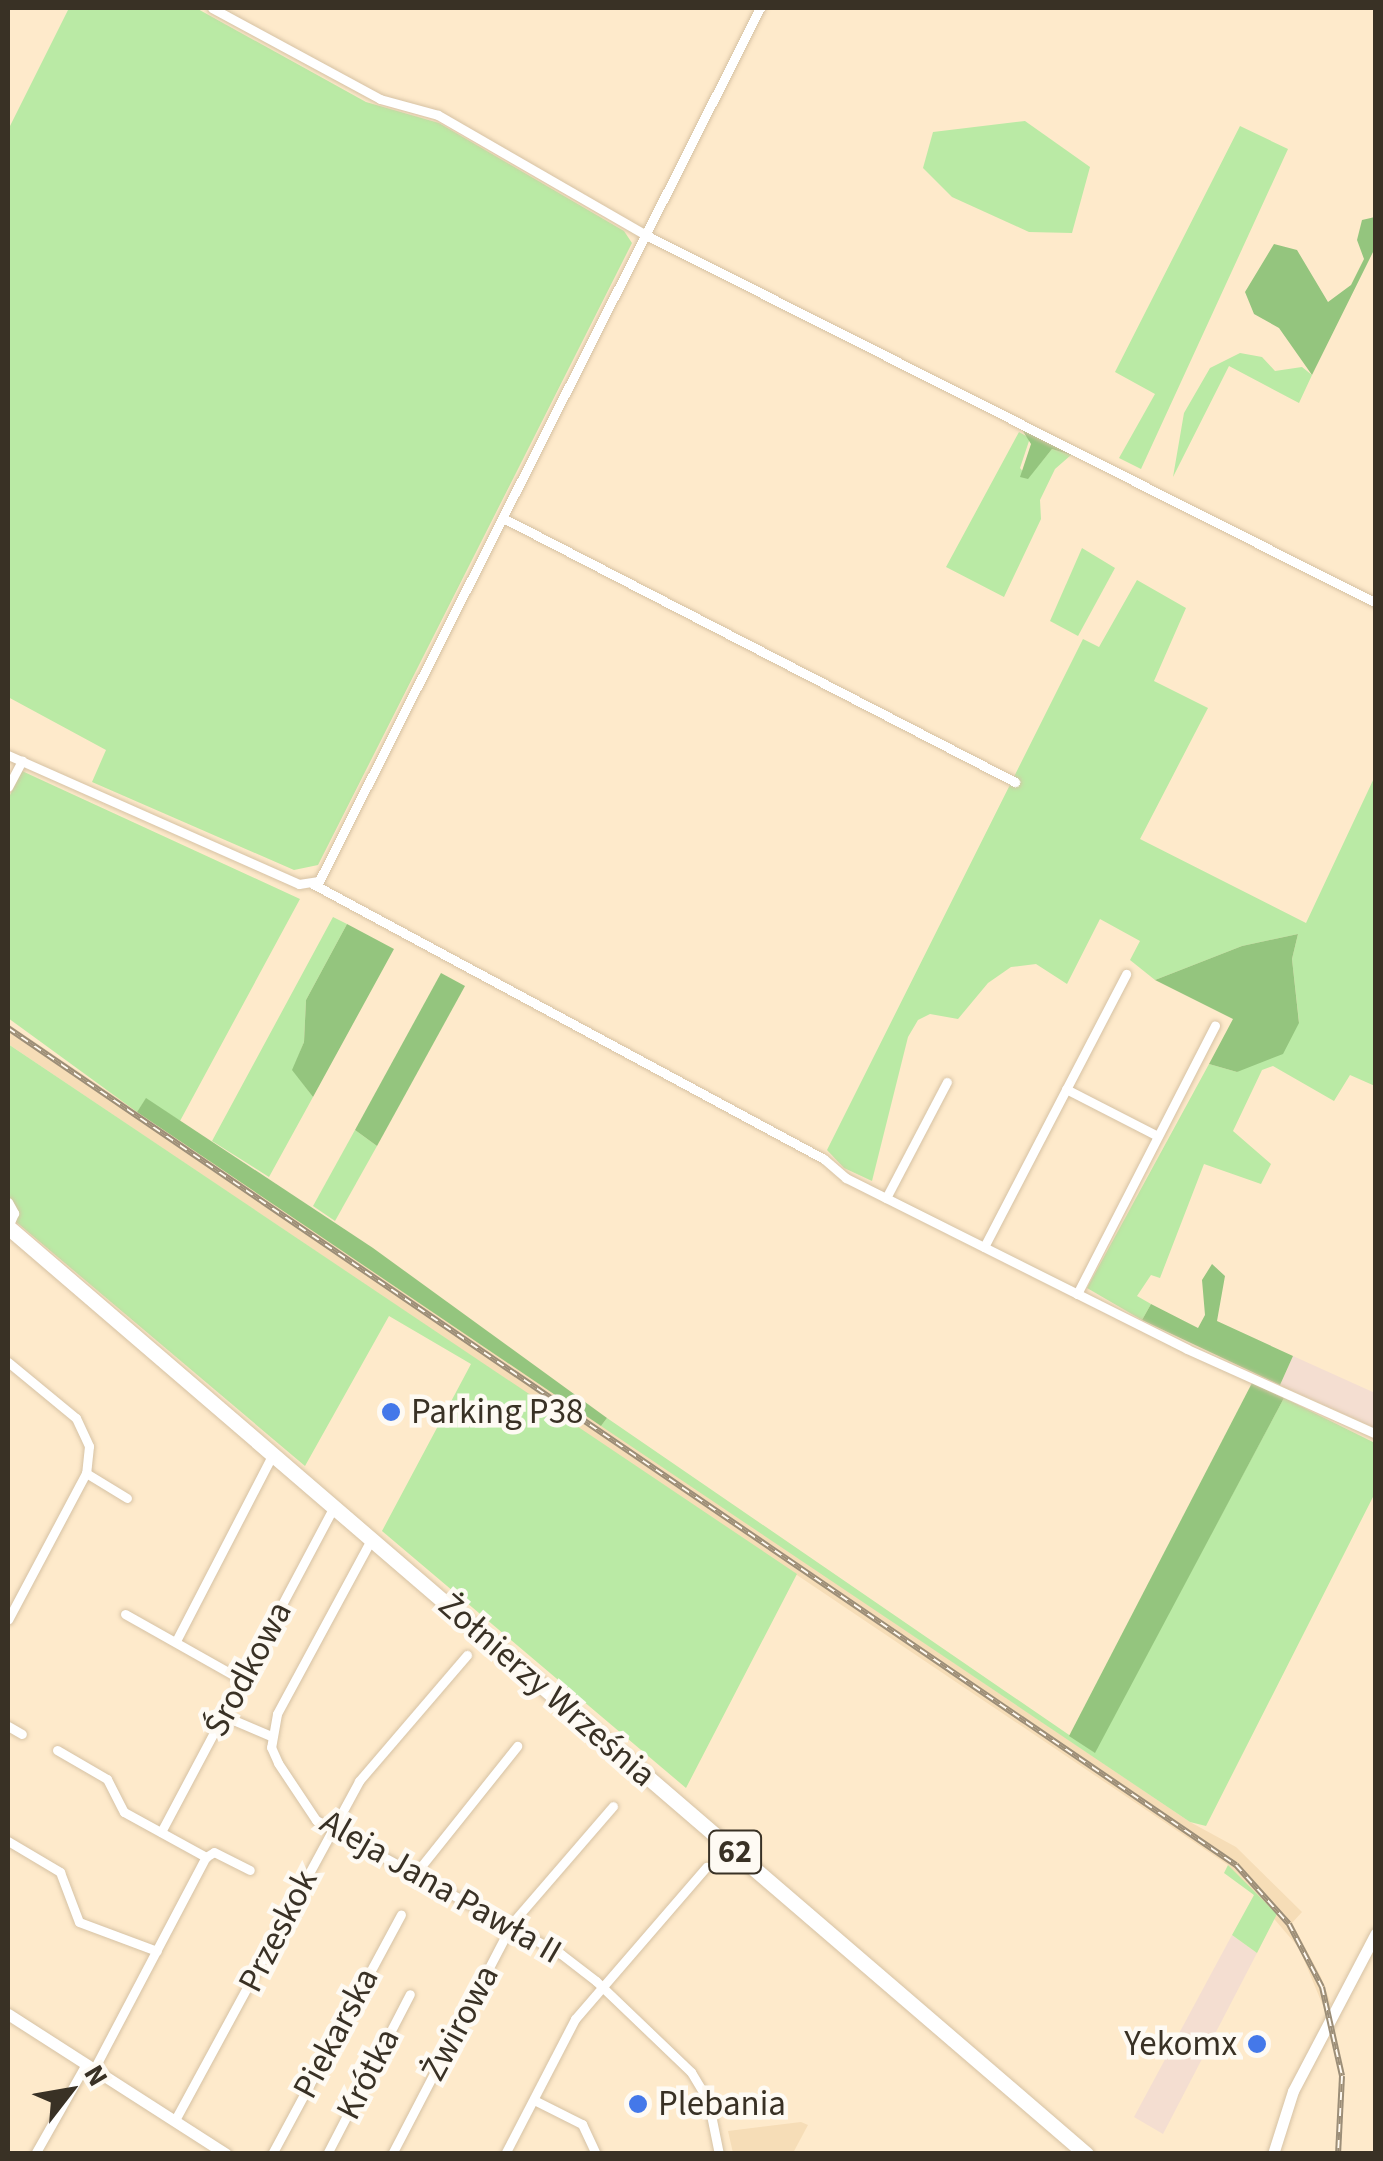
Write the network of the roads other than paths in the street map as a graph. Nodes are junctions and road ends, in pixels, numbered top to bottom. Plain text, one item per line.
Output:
1 (212, 8) edge
2 (760, 8) edge
3 (646, 235) junction
4 (505, 519) junction
5 (1376, 603) edge
6 (8, 755) edge
7 (22, 761) junction
8 (1016, 782) dead end
9 (8, 787) edge
10 (313, 884) junction
11 (1126, 974) dead end
12 (1215, 1024) dead end
13 (947, 1082) dead end
14 (1066, 1089) junction
15 (1158, 1136) junction
16 (886, 1198) junction
17 (8, 1202) edge
18 (8, 1227) edge
19 (984, 1247) junction
20 (1076, 1294) junction
21 (8, 1362) edge
22 (1376, 1434) edge
23 (273, 1454) junction
24 (86, 1473) junction
25 (128, 1498) dead end
26 (334, 1506) junction
27 (372, 1538) junction
28 (12, 1598) edge
29 (124, 1614) dead end
30 (8, 1620) edge
31 (176, 1640) junction
32 (466, 1655) dead end
33 (242, 1680) junction
34 (224, 1716) junction
35 (8, 1726) edge
36 (22, 1734) dead end
37 (271, 1736) junction
38 (517, 1746) dead end
39 (57, 1750) dead end
40 (613, 1806) dead end
41 (330, 1828) junction
42 (162, 1832) junction
43 (8, 1840) edge
44 (206, 1857) junction
45 (706, 1867) dead end
46 (250, 1870) dead end
47 (414, 1874) junction
48 (401, 1914) dead end
49 (511, 1926) junction
50 (1376, 1933) edge
51 (157, 1951) junction
52 (602, 1987) junction
53 (410, 1994) dead end
54 (8, 2014) edge
55 (90, 2067) junction
56 (534, 2100) junction
57 (174, 2120) junction
58 (35, 2154) edge
59 (226, 2154) edge
60 (272, 2154) edge
61 (327, 2154) edge
62 (392, 2154) edge
63 (506, 2154) edge
64 (596, 2154) edge
65 (720, 2154) edge
66 (1086, 2154) edge
67 (1273, 2154) edge

1 - 3 street
2 - 3 street
3 - 4 street
3 - 5 street
4 - 8 street
4 - 10 street
6 - 7 street
7 - 9 street
7 - 10 street
10 - 16 street
11 - 14 street
12 - 15 street
13 - 16 street
14 - 15 street
14 - 19 street
15 - 20 street
16 - 19 street
17 - 18 street
18 - 23 main road, Żołnierzy Września / 62
19 - 20 street
20 - 22 street
21 - 24 street
23 - 26 main road, Żołnierzy Września / 62
23 - 31 street
24 - 25 street
24 - 28 street
26 - 27 main road, Żołnierzy Września / 62
26 - 33 street, Środkowa
27 - 37 street
27 - 66 main road, Żołnierzy Września / 62
28 - 30 street
29 - 31 street
31 - 33 street
32 - 41 street, Przeskok
33 - 34 street, Środkowa
34 - 37 street
34 - 42 street, Środkowa
35 - 36 street
37 - 41 street, Aleja Jana Pawła II
38 - 47 street
39 - 42 street
40 - 49 street, Żwirowa
41 - 47 street, Aleja Jana Pawła II
41 - 57 street, Przeskok
42 - 44 street
43 - 51 street
44 - 46 street
44 - 51 street
45 - 52 street
47 - 49 street, Aleja Jana Pawła II
48 - 60 street, Piekarska
49 - 52 street, Aleja Jana Pawła II
49 - 62 street, Żwirowa
50 - 67 street
51 - 55 street
52 - 56 street
52 - 65 street, Aleja Jana Pawła II
53 - 61 street, Krótka
54 - 55 street
55 - 57 street
55 - 58 street
56 - 63 street
56 - 64 street
57 - 59 street

